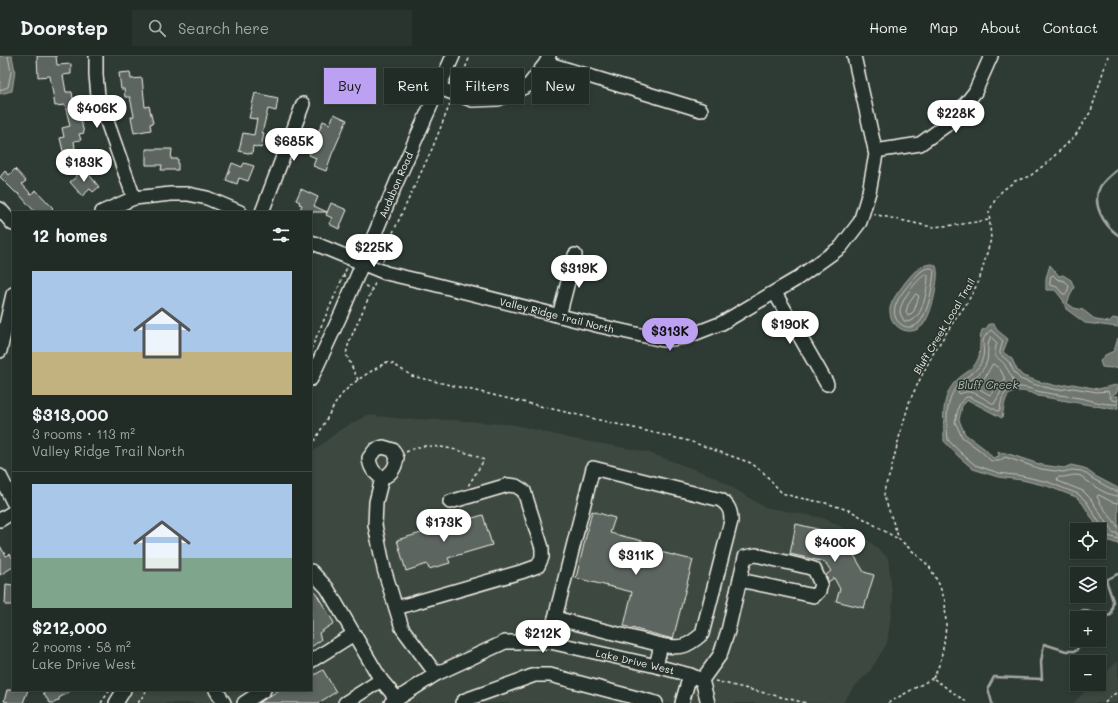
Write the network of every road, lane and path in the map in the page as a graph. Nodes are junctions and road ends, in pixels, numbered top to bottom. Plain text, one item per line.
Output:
1 (96, 56) edge
2 (454, 56) edge
3 (470, 56) edge
4 (854, 56) edge
5 (991, 56) edge
6 (1108, 56) edge
7 (548, 59) edge
8 (465, 68) edge
9 (443, 79) edge
10 (524, 87) edge
11 (303, 104) dead end
12 (432, 104) edge
13 (451, 104) edge
14 (701, 110) dead end
15 (875, 151) junction
16 (134, 198) junction
17 (0, 209) edge
18 (104, 211) edge
19 (238, 211) edge
20 (262, 211) edge
21 (863, 212) junction
22 (989, 220) junction
23 (12, 223) edge
24 (312, 242) edge
25 (575, 255) dead end
26 (363, 263) junction
27 (380, 271) junction
28 (775, 293) junction
29 (12, 298) edge
30 (559, 316) junction
31 (0, 351) edge
32 (312, 377) edge
33 (358, 380) junction
34 (827, 384) dead end
35 (312, 444) edge
36 (395, 455) junction
37 (0, 476) edge
38 (382, 478) junction
39 (467, 497) junction
40 (12, 500) edge
41 (450, 502) dead end
42 (12, 513) edge
43 (0, 520) edge
44 (899, 539) junction
45 (312, 572) edge
46 (740, 580) junction
47 (396, 608) junction
48 (555, 618) junction
49 (354, 634) junction
50 (550, 642) junction
51 (662, 646) junction
52 (312, 660) edge
53 (656, 666) junction
54 (436, 674) junction
55 (690, 675) junction
56 (933, 678) junction
57 (382, 680) junction
58 (702, 680) junction
59 (109, 691) edge
60 (123, 691) edge
61 (145, 691) edge
62 (217, 691) edge
63 (262, 691) edge
64 (1118, 692) edge
65 (394, 701) edge
66 (101, 703) edge
67 (116, 703) edge
68 (138, 703) edge
69 (224, 703) edge
70 (244, 703) edge
71 (345, 703) edge
72 (462, 703) edge
73 (656, 703) edge
74 (682, 703) edge
75 (708, 703) edge
76 (806, 703) edge
77 (888, 703) edge
78 (968, 703) edge
79 (1105, 703) edge

1 - 16 street
2 - 9 street, Audubon Road
3 - 8 path
4 - 15 street, Valley Ridge Trail North
5 - 15 street
6 - 22 path, Bluff Creek Local Trail
7 - 10 street
7 - 14 street
11 - 20 street
12 - 26 street, Audubon Road
13 - 27 path
15 - 21 street, Valley Ridge Trail North
16 - 18 street
16 - 19 street
17 - 23 street
21 - 22 path
21 - 28 street, Valley Ridge Trail North
22 - 44 path, Bluff Creek Local Trail
24 - 26 street, Valley Ridge Trail North
25 - 30 street
26 - 27 street, Valley Ridge Trail North
26 - 32 street, Audubon Road
27 - 30 street, Valley Ridge Trail North
27 - 33 path
28 - 30 street, Valley Ridge Trail North
28 - 34 street
29 - 31 street
33 - 35 path
33 - 44 path
36 - 38 street
36 - 38 street
36 - 39 path
37 - 40 street
38 - 47 street
39 - 41 street
39 - 47 street
42 - 43 street
44 - 56 path, Bluff Creek Local Trail
45 - 49 street
46 - 46 street
46 - 58 street
47 - 54 street
48 - 50 street
48 - 51 street
48 - 51 street
49 - 52 street
49 - 57 street
50 - 53 street, Lake Drive West
50 - 54 street, Lake Drive West
51 - 53 street
53 - 55 street, Lake Drive West
54 - 65 street, Lake Drive West
55 - 58 street, Lake Drive West
55 - 74 street
56 - 77 path
56 - 78 path
57 - 65 street
57 - 71 street
58 - 75 street
58 - 76 path
59 - 66 path
60 - 67 street
61 - 68 path
62 - 69 street
63 - 70 street
64 - 79 path
72 - 73 street

